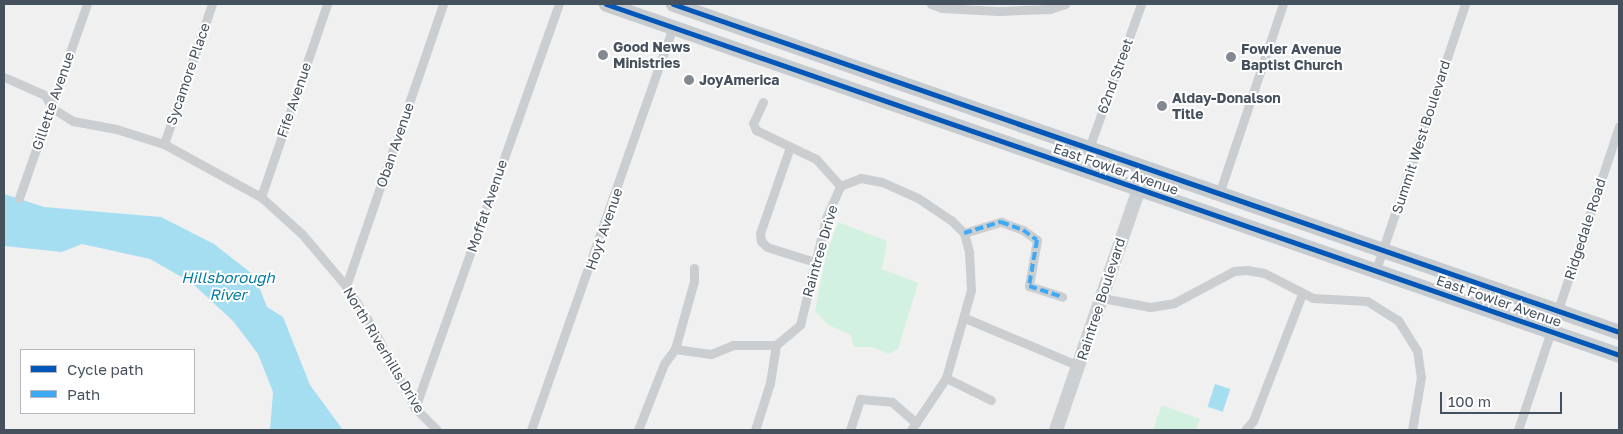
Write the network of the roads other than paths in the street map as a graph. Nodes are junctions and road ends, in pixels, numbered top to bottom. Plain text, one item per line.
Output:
1 (87, 4) edge
2 (212, 4) edge
3 (327, 4) edge
4 (444, 4) edge
5 (558, 4) edge
6 (606, 4) edge
7 (673, 4) edge
8 (931, 4) edge
9 (1064, 4) edge
10 (1141, 4) edge
11 (1283, 4) edge
12 (1465, 4) edge
13 (943, 6) edge
14 (673, 27) junction
15 (4, 77) edge
16 (762, 102) dead end
17 (52, 108) junction
18 (915, 113) junction
19 (1619, 126) edge
20 (164, 144) junction
21 (790, 147) junction
22 (1089, 148) junction
23 (1146, 168) junction
24 (840, 186) junction
25 (1138, 189) junction
26 (1219, 194) junction
27 (261, 197) junction
28 (19, 198) dead end
29 (964, 233) junction
30 (1383, 250) junction
31 (815, 262) junction
32 (694, 268) dead end
33 (1376, 270) junction
34 (346, 286) junction
35 (1302, 294) junction
36 (1062, 297) dead end
37 (1102, 298) junction
38 (1558, 311) junction
39 (965, 318) junction
40 (1552, 332) junction
41 (1619, 332) edge
42 (776, 345) junction
43 (675, 349) junction
44 (1619, 355) edge
45 (1079, 366) junction
46 (946, 378) junction
47 (991, 400) dead end
48 (415, 408) junction
49 (914, 426) edge
50 (437, 430) edge
51 (531, 430) edge
52 (638, 430) edge
53 (755, 430) edge
54 (850, 430) edge
55 (1056, 430) edge
56 (1245, 430) edge
57 (1412, 430) edge
58 (1518, 430) edge

1 - 17 street, Gillette Avenue
2 - 20 street, Sycamore Place
3 - 27 street, Fife Avenue
4 - 34 street, Oban Avenue
5 - 48 street, Moffat Avenue
6 - 14 main road, East Fowler Avenue
7 - 22 main road, East Fowler Avenue
8 - 13 street
9 - 13 street
10 - 22 street, 62nd Street
11 - 26 street
12 - 30 street, Summit West Boulevard
14 - 18 main road, East Fowler Avenue
14 - 51 street, Hoyt Avenue
15 - 17 street, North Riverhills Drive
16 - 21 street
17 - 20 street, North Riverhills Drive
17 - 28 street, Gillette Avenue
18 - 22 main road
18 - 25 main road, East Fowler Avenue
19 - 38 street, Ridgedale Road
20 - 27 street, North Riverhills Drive
21 - 24 street
21 - 31 street
22 - 23 main road, East Fowler Avenue
23 - 25 street, Raintree Boulevard
23 - 26 main road, East Fowler Avenue
24 - 29 street
24 - 31 street, Raintree Drive
25 - 33 main road, East Fowler Avenue
25 - 37 street, Raintree Boulevard
26 - 30 main road, East Fowler Avenue
27 - 34 street, North Riverhills Drive
29 - 36 street
29 - 39 street
30 - 33 street, Summit West Boulevard
30 - 38 main road, East Fowler Avenue
31 - 42 street, Raintree Drive
32 - 43 street
33 - 40 main road, East Fowler Avenue
34 - 48 street, North Riverhills Drive
35 - 37 street
35 - 56 street
35 - 57 street
37 - 45 street, Raintree Boulevard
38 - 40 street, Ridgedale Road
38 - 41 main road, East Fowler Avenue
39 - 45 street
39 - 46 street
40 - 44 main road, East Fowler Avenue
40 - 58 street, Ridgedale Road
42 - 43 street
42 - 53 street
43 - 52 street
45 - 55 street, Raintree Boulevard
46 - 47 street
46 - 49 street
48 - 50 street, North Riverhills Drive
49 - 54 street

